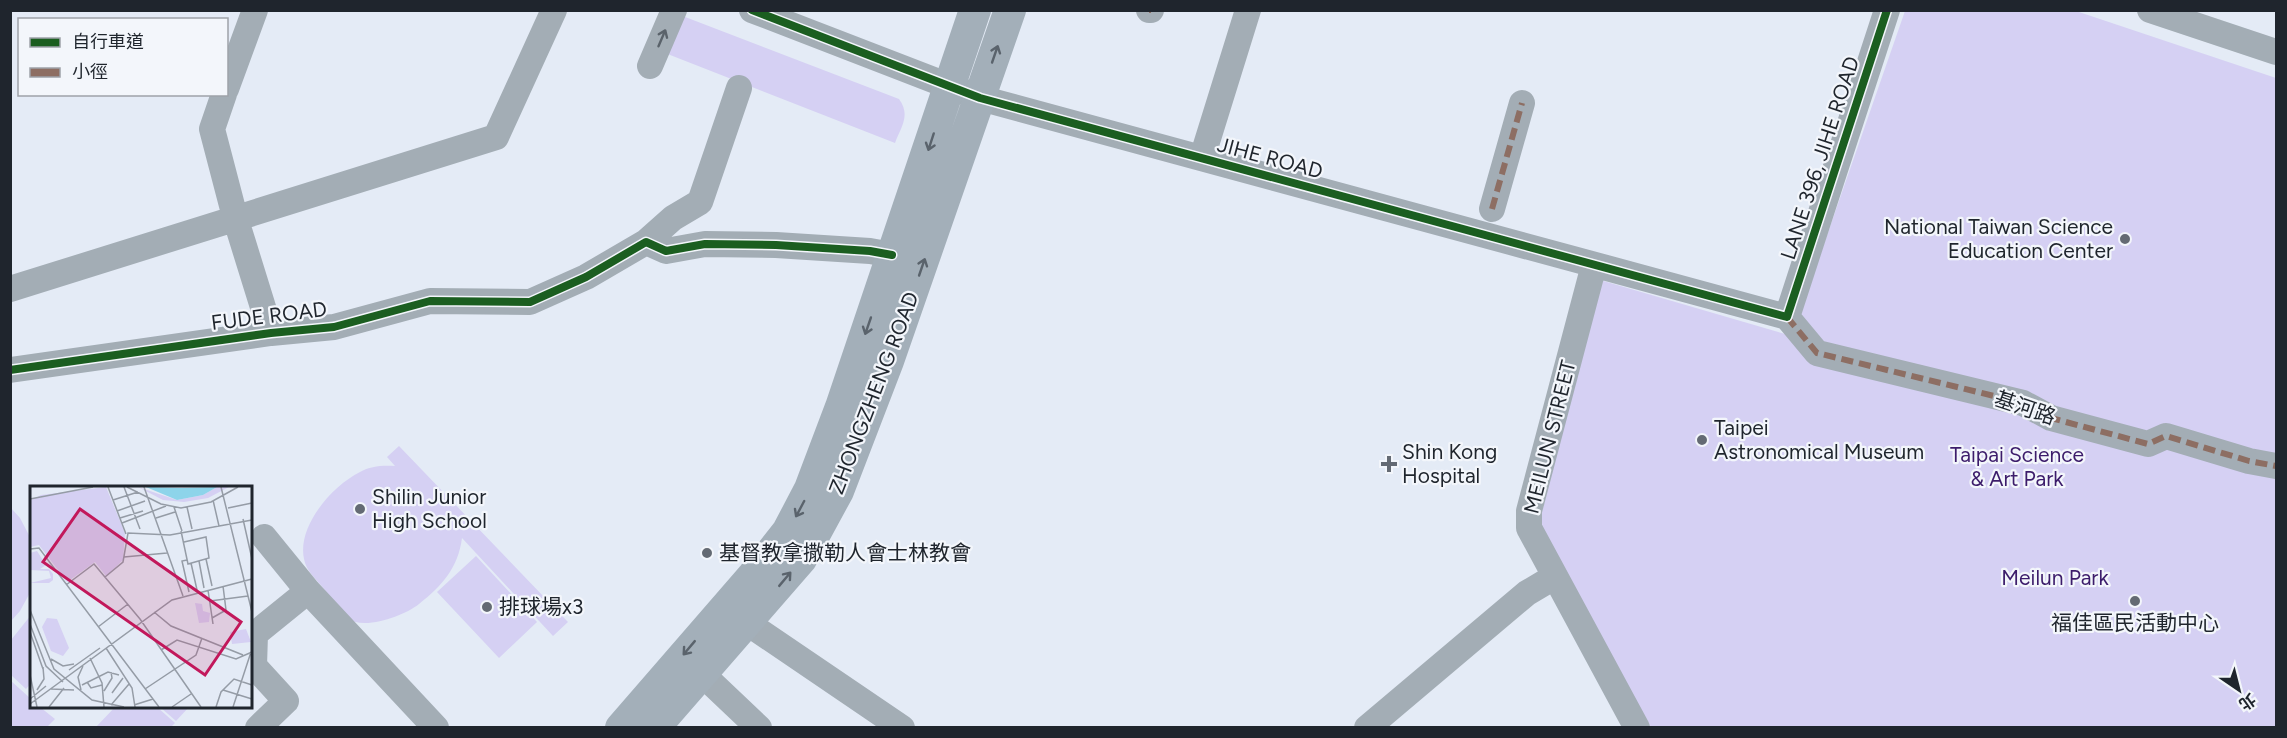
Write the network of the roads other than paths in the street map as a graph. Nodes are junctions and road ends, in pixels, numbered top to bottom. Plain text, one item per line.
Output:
1 (255, 10) edge
2 (554, 10) edge
3 (674, 10) edge
4 (752, 10) edge
5 (975, 10) edge
6 (1010, 10) edge
7 (1248, 10) edge
8 (1887, 10) edge
9 (2150, 10) edge
10 (2277, 52) edge
11 (650, 66) dead end
12 (228, 83) edge
13 (949, 86) junction
14 (739, 88) dead end
15 (223, 96) edge
16 (981, 98) junction
17 (1522, 103) dead end
18 (1202, 159) junction
19 (1492, 209) dead end
20 (235, 217) junction
21 (646, 242) junction
22 (892, 255) junction
23 (1594, 265) junction
24 (10, 289) edge
25 (1786, 317) junction
26 (271, 333) junction
27 (10, 370) edge
28 (2277, 466) edge
29 (264, 537) dead end
30 (1554, 577) junction
31 (308, 591) junction
32 (737, 614) junction
33 (701, 673) junction
34 (271, 723) edge
35 (436, 728) edge
36 (621, 728) edge
37 (654, 728) edge
38 (759, 728) edge
39 (902, 728) edge
40 (1366, 728) edge
41 (1637, 728) edge

1 - 12 street
2 - 20 street
11 -> 3 street
4 - 13 street, JIHE ROAD
5 - 13 main road, ZHONGZHENG ROAD
16 -> 6 main road, ZHONGZHENG ROAD
7 - 18 street
8 - 25 street, LANE 396, JIHE ROAD
9 - 10 street
13 - 16 street, JIHE ROAD
13 -> 22 main road, ZHONGZHENG ROAD
14 - 21 street
15 - 20 street
16 - 18 street, JIHE ROAD
32 -> 16 main road, ZHONGZHENG ROAD
17 - 19 street
18 - 23 street, JIHE ROAD
20 - 24 street
20 - 26 street
21 - 22 street
21 - 26 street, FUDE ROAD
22 -> 32 main road, ZHONGZHENG ROAD
23 - 25 street, JIHE ROAD
23 - 30 street, MEILUN STREET
25 - 28 street, 基河路
26 - 27 street, FUDE ROAD
29 - 31 street
30 - 40 street
30 - 41 street, MEILUN STREET
31 - 34 street
31 - 35 street
32 - 33 main road, ZHONGZHENG ROAD
32 -> 36 main road, ZHONGZHENG ROAD
32 - 39 street
33 - 37 main road, ZHONGZHENG ROAD
33 - 38 street

